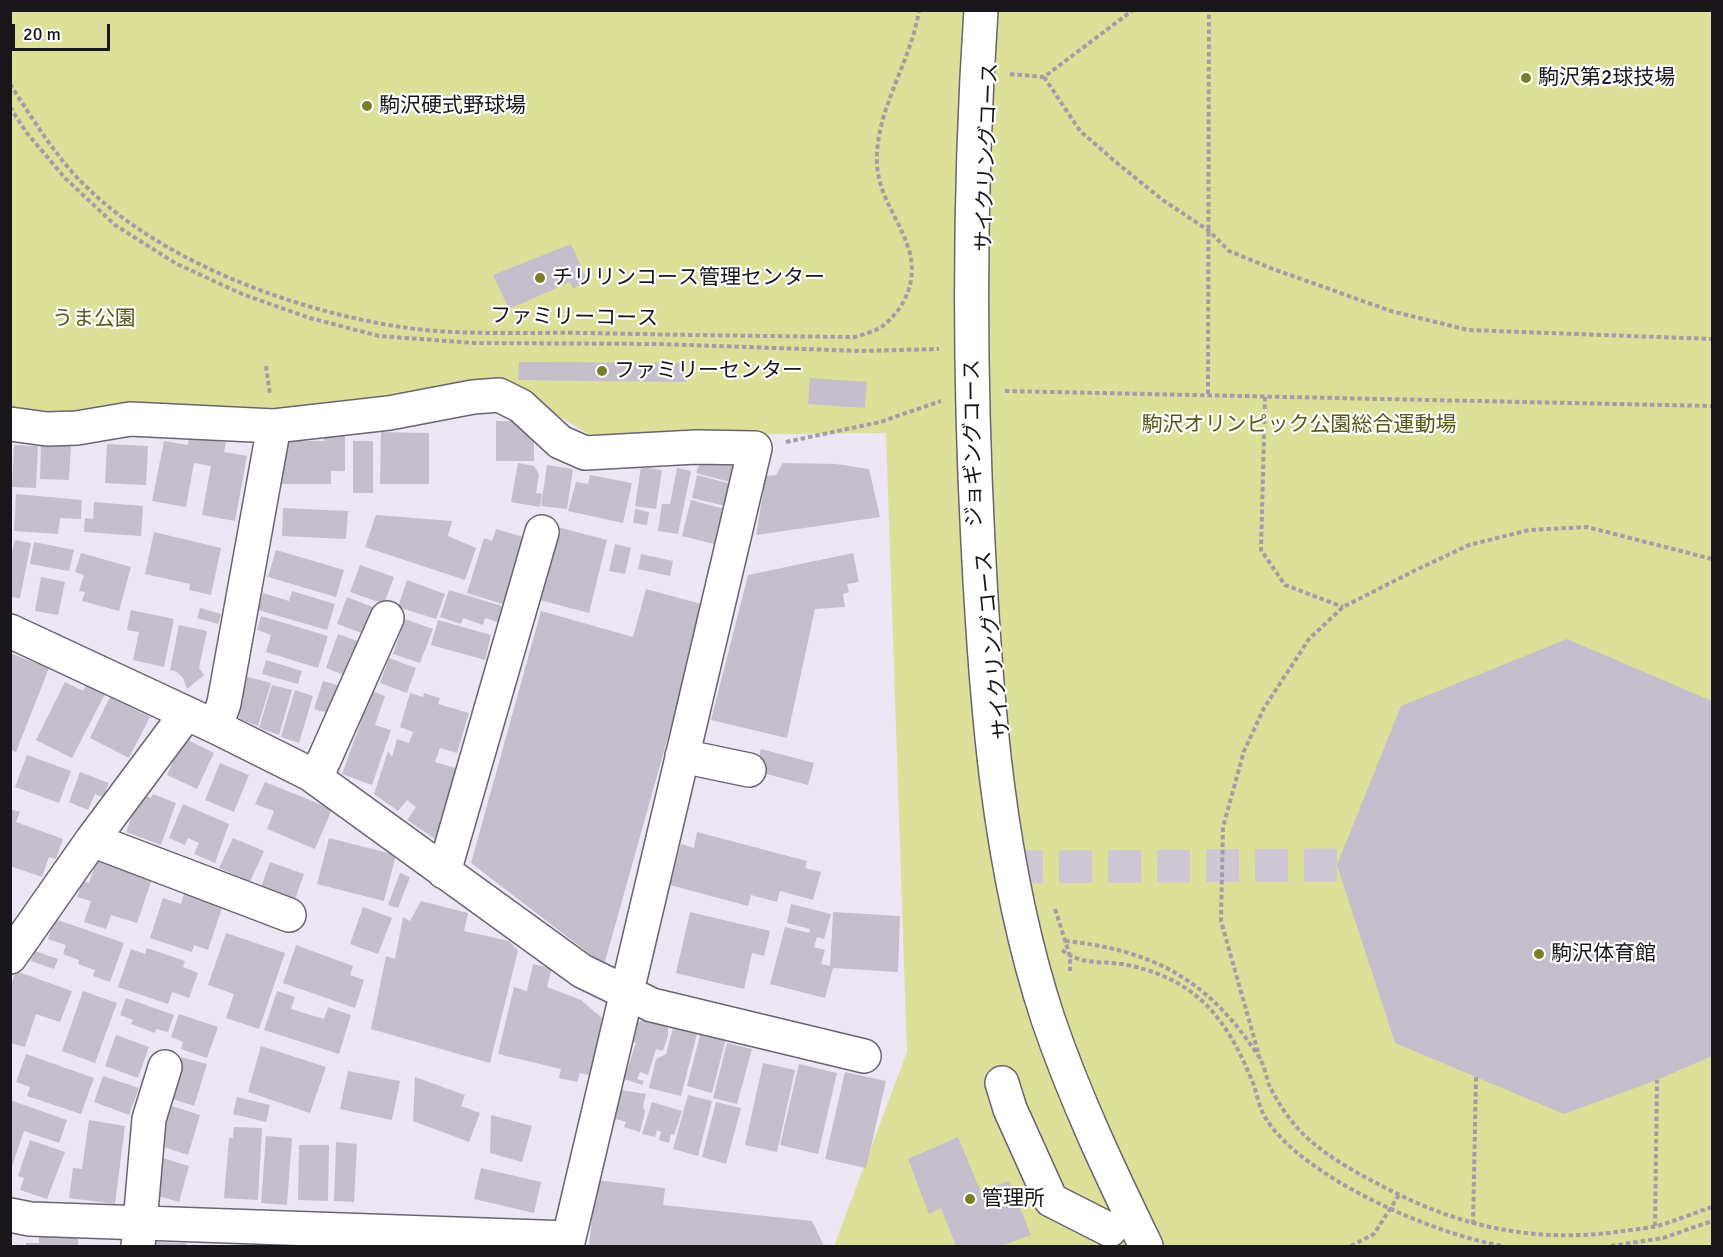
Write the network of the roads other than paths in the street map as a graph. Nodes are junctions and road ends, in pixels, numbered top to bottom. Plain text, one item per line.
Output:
1 (981, 10) edge
2 (10, 424) edge
3 (274, 426) junction
4 (542, 532) dead end
5 (387, 618) dead end
6 (10, 631) edge
7 (186, 714) junction
8 (216, 727) junction
9 (682, 756) junction
10 (749, 770) dead end
11 (316, 778) junction
12 (92, 840) junction
13 (444, 872) junction
14 (289, 915) dead end
15 (10, 957) edge
16 (627, 995) junction
17 (864, 1056) dead end
18 (165, 1067) dead end
19 (1002, 1083) dead end
20 (10, 1215) edge
21 (1110, 1230) dead end
22 (138, 1235) edge
23 (568, 1242) edge
24 (1146, 1246) edge

1 - 24 street
2 - 3 street
3 - 8 street
3 - 9 street
4 - 13 street
5 - 11 street
6 - 7 street
7 - 8 street
7 - 12 street
8 - 11 street
9 - 10 street
9 - 16 street
11 - 13 street
12 - 14 street
12 - 15 street
13 - 16 street
16 - 17 street
16 - 23 street
18 - 22 street
19 - 21 street
20 - 22 street
22 - 23 street

